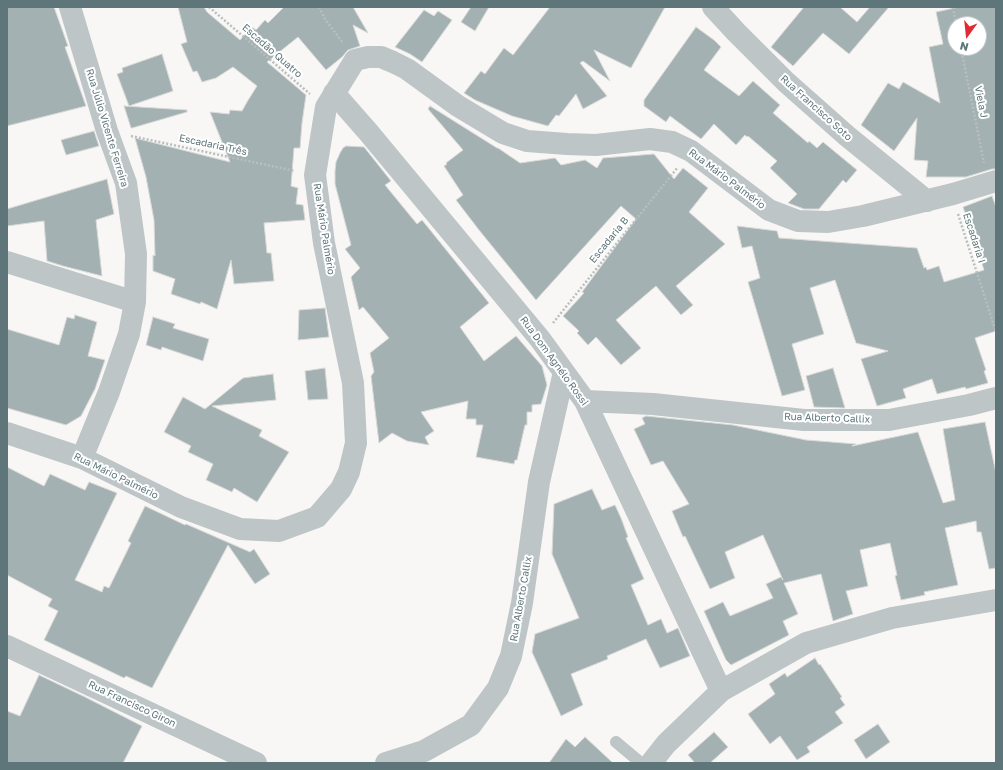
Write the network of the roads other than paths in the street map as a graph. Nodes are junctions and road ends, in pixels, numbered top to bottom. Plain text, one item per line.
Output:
1 (70, 7) edge
2 (713, 7) edge
3 (330, 100) junction
4 (992, 182) edge
5 (927, 201) junction
6 (7, 262) edge
7 (135, 302) junction
8 (564, 372) junction
9 (996, 398) edge
10 (585, 401) junction
11 (7, 433) edge
12 (82, 458) junction
13 (996, 600) edge
14 (7, 646) edge
15 (721, 691) junction
16 (616, 742) dead end
17 (256, 763) edge
18 (386, 763) edge
19 (641, 763) edge
20 (651, 763) edge

1 - 7 street, Rua Júlio Vicente Ferreira
2 - 5 street, Rua Francisco Soto
3 - 5 street, Rua Mário Palmério
3 - 8 street, Rua Dom Agnélo Rossi
3 - 12 street, Rua Mário Palmério
4 - 5 street, Rua Mário Palmério
6 - 7 street
7 - 12 street, Rua Júlio Vicente Ferreira
8 - 10 street, Rua Dom Agnélo Rossi
8 - 18 street, Rua Alberto Callix
9 - 10 street, Rua Alberto Callix
10 - 15 street, Rua Dom Agnélo Rossi
11 - 12 street, Rua Mário Palmério
13 - 15 street
14 - 17 street, Rua Francisco Giron
15 - 20 street
16 - 19 lane

